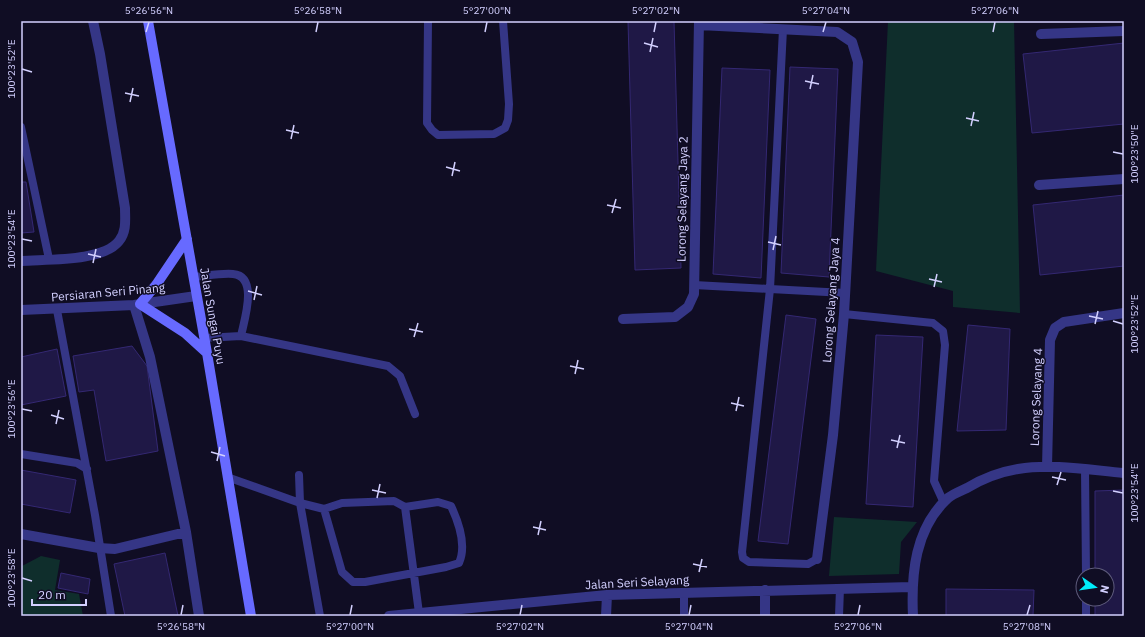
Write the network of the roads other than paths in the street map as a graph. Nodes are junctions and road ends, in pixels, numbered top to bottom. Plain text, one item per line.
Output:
1 (93, 21) edge
2 (148, 21) edge
3 (428, 21) edge
4 (503, 21) edge
5 (699, 23) edge
6 (784, 29) junction
7 (1124, 30) edge
8 (1041, 34) dead end
9 (21, 127) edge
10 (25, 166) edge
11 (1124, 179) edge
12 (1039, 185) dead end
13 (187, 238) junction
14 (49, 259) junction
15 (21, 261) edge
16 (193, 277) junction
17 (694, 285) junction
18 (770, 289) junction
19 (845, 293) junction
20 (196, 296) junction
21 (137, 304) junction
22 (21, 310) edge
23 (57, 310) junction
24 (1124, 313) edge
25 (844, 314) junction
26 (623, 319) dead end
27 (241, 336) junction
28 (204, 338) junction
29 (207, 353) junction
30 (415, 414) dead end
31 (21, 454) edge
32 (1047, 467) junction
33 (87, 469) junction
34 (1085, 470) junction
35 (1124, 473) edge
36 (299, 476) dead end
37 (227, 477) junction
38 (300, 503) junction
39 (944, 503) junction
40 (405, 507) junction
41 (324, 508) junction
42 (186, 532) junction
43 (21, 534) edge
44 (99, 548) junction
45 (817, 559) joint
46 (1086, 567) edge
47 (414, 574) junction
48 (911, 587) junction
49 (840, 588) junction
50 (765, 590) junction
51 (684, 592) junction
52 (607, 595) junction
53 (419, 613) junction
54 (111, 616) edge
55 (200, 616) edge
56 (251, 616) edge
57 (320, 616) edge
58 (389, 616) edge
59 (606, 616) edge
60 (684, 616) edge
61 (765, 616) edge
62 (840, 616) edge
63 (913, 616) edge

1 - 14 street
2 - 13 main road, Jalan Sungai Puyu
3 - 4 lane
5 - 6 street
5 - 17 street, Lorong Selayang Jaya 2
6 - 18 lane
6 - 19 street, Lorong Selayang Jaya 4
7 - 8 street
9 - 10 lane
10 - 14 lane
11 - 12 street
13 - 16 main road, Jalan Sungai Puyu
13 - 21 main road
14 - 15 street
16 - 20 main road, Jalan Sungai Puyu
16 - 27 lane
17 - 18 lane
17 - 26 street, Lorong Selayang Jaya 2
18 - 19 lane
18 - 45 lane
19 - 25 street, Lorong Selayang Jaya 4
20 - 21 street, Persiaran Seri Pinang
20 - 28 main road, Jalan Sungai Puyu
21 - 23 street, Persiaran Seri Pinang
21 - 29 main road
21 - 42 street
22 - 23 street, Persiaran Seri Pinang
23 - 33 lane
24 - 32 street, Lorong Selayang 4
25 - 39 lane
25 - 45 street, Lorong Selayang Jaya 4
27 - 28 lane
27 - 30 lane
28 - 29 main road, Jalan Sungai Puyu
29 - 37 main road, Jalan Sungai Puyu
31 - 33 lane
32 - 34 street
32 - 39 street
33 - 44 lane
34 - 35 street
34 - 46 lane
36 - 38 lane
37 - 38 lane
37 - 56 main road, Jalan Sungai Puyu
38 - 41 lane
38 - 57 lane
39 - 48 street
40 - 41 lane
40 - 47 lane
40 - 47 lane
41 - 47 lane
42 - 44 street
42 - 55 street
43 - 44 street
44 - 54 lane
47 - 53 lane
48 - 49 street, Jalan Seri Selayang
48 - 63 street
49 - 50 street, Jalan Seri Selayang
49 - 62 lane
50 - 51 street, Jalan Seri Selayang
50 - 61 street
51 - 52 street, Jalan Seri Selayang
51 - 60 lane
52 - 53 street, Jalan Seri Selayang
52 - 59 street
53 - 58 street, Jalan Seri Selayang

